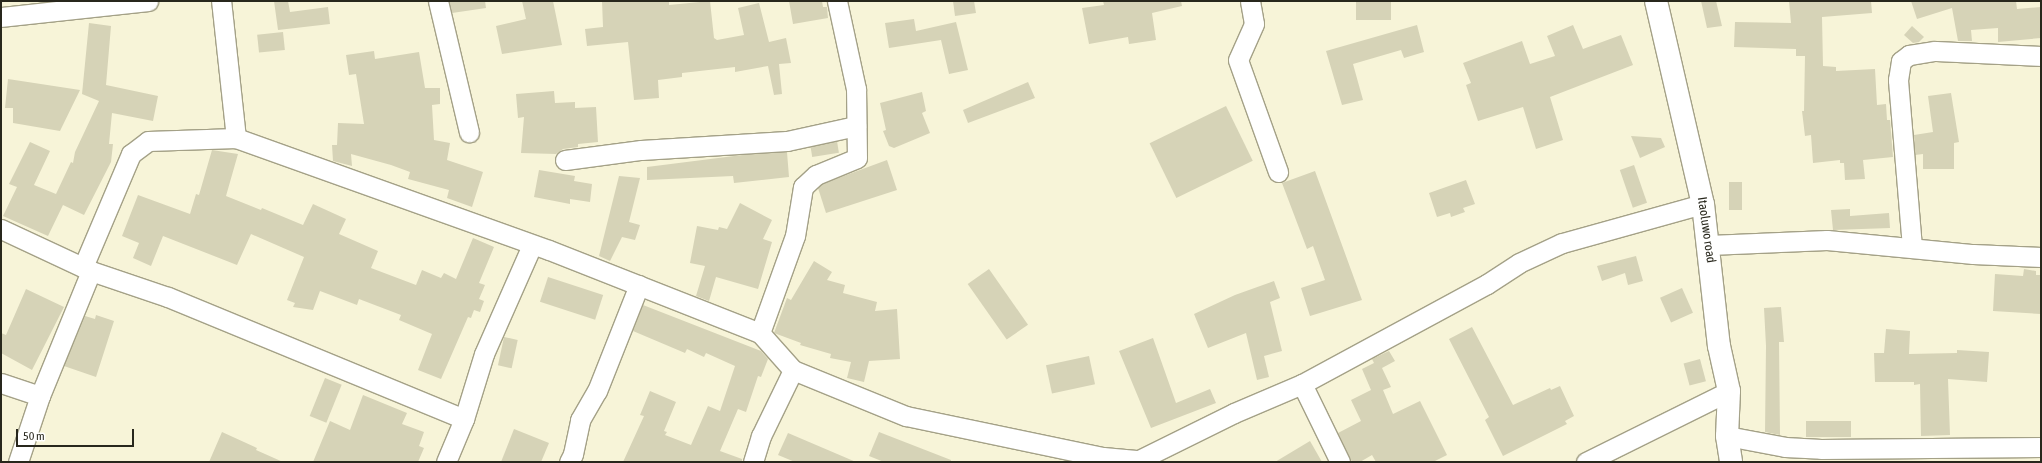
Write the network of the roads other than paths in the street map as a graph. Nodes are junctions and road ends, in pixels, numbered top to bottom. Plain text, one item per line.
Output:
1 (148, 1) edge
2 (221, 1) edge
3 (438, 1) edge
4 (837, 1) edge
5 (1250, 1) edge
6 (1656, 1) edge
7 (1, 17) edge
8 (2041, 56) edge
9 (856, 126) junction
10 (469, 132) dead end
11 (236, 138) junction
12 (565, 160) dead end
13 (1278, 172) dead end
14 (1703, 204) junction
15 (1, 229) edge
16 (532, 245) junction
17 (1709, 245) junction
18 (1912, 247) junction
19 (2041, 257) edge
20 (87, 269) junction
21 (639, 284) junction
22 (760, 333) junction
23 (793, 370) junction
24 (1, 383) edge
25 (1302, 384) junction
26 (1729, 391) junction
27 (40, 396) junction
28 (464, 419) junction
29 (1727, 436) junction
30 (2041, 447) edge
31 (1135, 461) edge
32 (18, 462) edge
33 (446, 462) edge
34 (569, 462) edge
35 (753, 462) edge
36 (1340, 462) edge
37 (1586, 462) edge
38 (1731, 462) edge

1 - 7 street
2 - 11 street
3 - 10 street
4 - 9 street
5 - 13 street
6 - 14 street, Itaoluwo road
8 - 18 street
9 - 12 street
9 - 22 street
11 - 16 street
11 - 20 street
14 - 17 street, Itaoluwo road
14 - 25 street
15 - 20 street
16 - 21 street
16 - 28 street
17 - 18 street
17 - 26 street, Itaoluwo road
18 - 19 street
20 - 27 street
20 - 28 street
21 - 22 street
21 - 34 street
22 - 23 street
23 - 31 street
23 - 35 street
24 - 27 street
25 - 31 street
25 - 36 street
26 - 29 street, Itaoluwo road
26 - 37 street
27 - 32 street
28 - 33 street
29 - 30 street
29 - 38 street, Itaoluwo road

